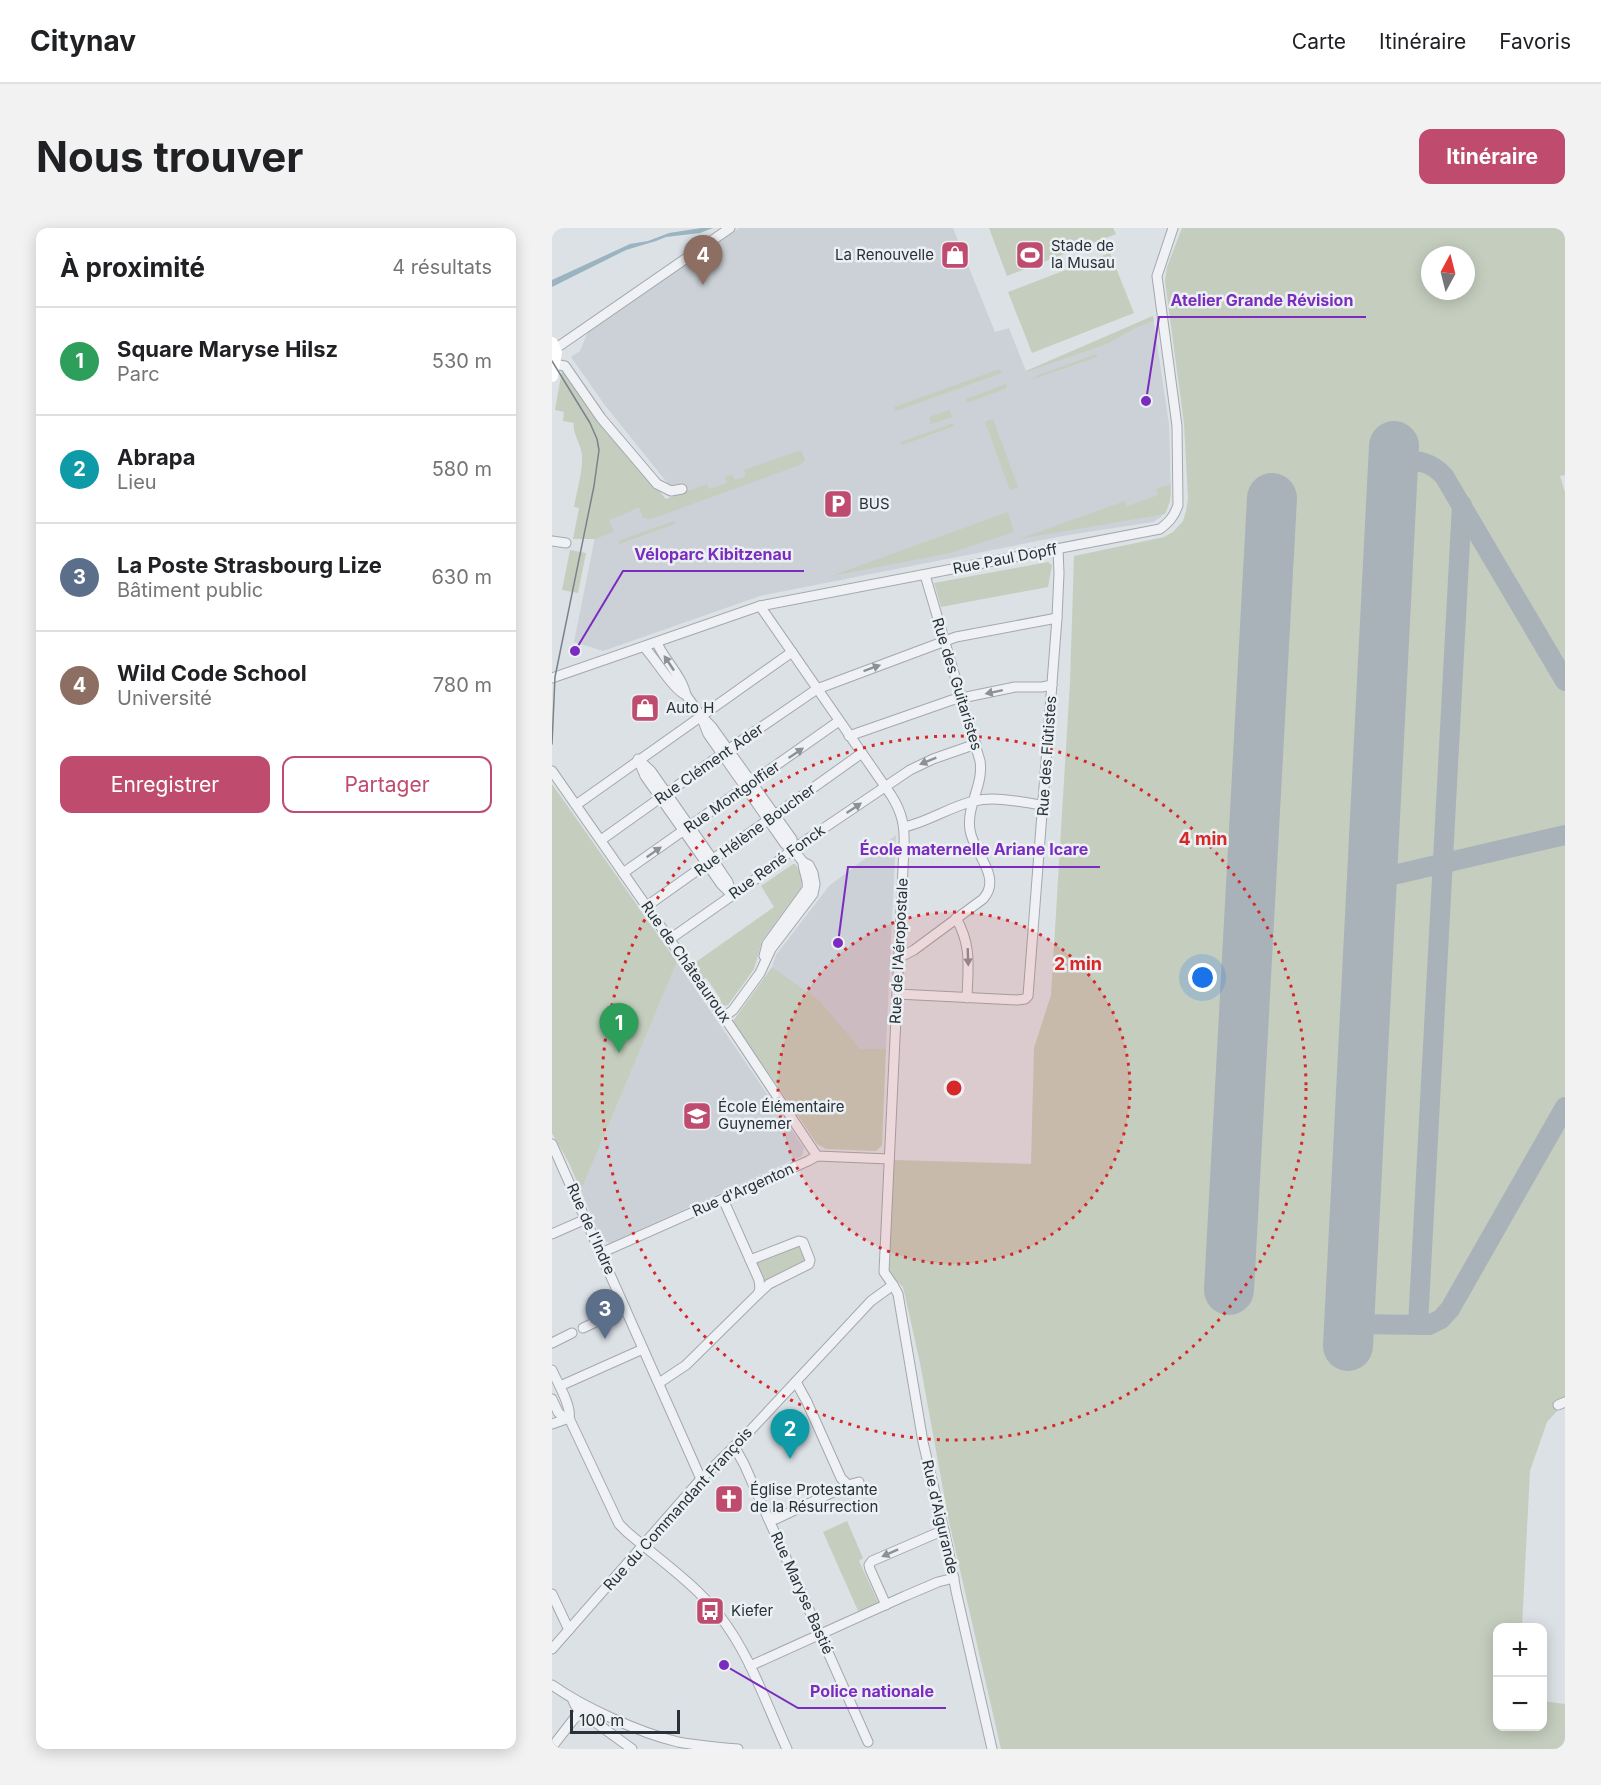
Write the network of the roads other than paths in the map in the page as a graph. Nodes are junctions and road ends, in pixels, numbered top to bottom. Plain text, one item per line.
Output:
1 (730, 228) edge
2 (1173, 228) edge
3 (553, 347) edge
4 (553, 370) edge
5 (682, 489) dead end
6 (552, 541) edge
7 (566, 543) dead end
8 (1058, 550) junction
9 (925, 575) junction
10 (760, 606) junction
11 (1057, 618) junction
12 (945, 641) junction
13 (657, 643) junction
14 (644, 647) junction
15 (792, 652) junction
16 (552, 678) edge
17 (1052, 685) junction
18 (817, 689) junction
19 (686, 695) junction
20 (963, 698) junction
21 (700, 716) junction
22 (839, 721) junction
23 (849, 736) junction
24 (976, 744) junction
25 (725, 752) junction
26 (862, 753) junction
27 (638, 759) junction
28 (552, 771) edge
29 (748, 785) junction
30 (885, 787) junction
31 (664, 796) junction
32 (973, 801) junction
33 (576, 805) junction
34 (1043, 805) junction
35 (772, 818) junction
36 (904, 827) junction
37 (686, 829) junction
38 (601, 840) junction
39 (793, 849) junction
40 (710, 862) junction
41 (623, 873) junction
42 (732, 895) junction
43 (647, 906) junction
44 (956, 918) junction
45 (670, 939) junction
46 (898, 958) junction
47 (897, 994) junction
48 (967, 998) junction
49 (724, 1017) junction
50 (552, 1144) edge
51 (817, 1156) junction
52 (890, 1159) junction
53 (723, 1199) junction
54 (586, 1219) junction
55 (552, 1234) edge
56 (601, 1253) junction
57 (750, 1260) junction
58 (893, 1285) junction
59 (758, 1294) junction
60 (625, 1308) junction
61 (582, 1328) dead end
62 (572, 1333) dead end
63 (552, 1343) edge
64 (644, 1349) junction
65 (552, 1370) edge
66 (796, 1382) junction
67 (658, 1383) junction
68 (560, 1386) junction
69 (552, 1399) edge
70 (569, 1418) junction
71 (552, 1424) edge
72 (734, 1446) junction
73 (701, 1479) junction
74 (859, 1482) dead end
75 (848, 1485) junction
76 (768, 1518) junction
77 (944, 1530) junction
78 (642, 1546) junction
79 (954, 1578) junction
80 (552, 1594) edge
81 (886, 1605) junction
82 (569, 1630) junction
83 (820, 1635) junction
84 (552, 1649) edge
85 (750, 1666) junction
86 (552, 1687) edge
87 (569, 1696) junction
88 (580, 1711) junction
89 (868, 1742) dead end
90 (552, 1747) edge
91 (632, 1749) edge
92 (738, 1749) edge
93 (787, 1749) edge
94 (992, 1749) edge

1 - 3 street
2 - 8 street, Rue Paul Dopff
3 - 4 street
4 - 5 street
6 - 7 street
8 - 9 street, Rue Paul Dopff
8 - 11 street, Rue des Flûtistes
9 - 10 street, Rue Paul Dopff
9 - 12 street, Rue des Guitaristes
10 - 13 street, Rue Paul Dopff
10 - 15 street, Rue de l'Aéropostale
11 - 12 street, Rue Clément Ader
11 - 17 street, Rue des Flûtistes
18 -> 12 street, Rue Clément Ader
12 - 20 street, Rue des Guitaristes
13 - 14 street, Rue Paul Dopff
19 -> 13 street
14 - 16 street, Rue Paul Dopff
14 - 19 street
15 - 18 street, Rue de l'Aéropostale
15 - 21 street
17 -> 20 street
17 - 34 street, Rue des Flûtistes
18 - 22 street, Rue de l'Aéropostale
18 - 25 street, Rue Clément Ader
19 - 21 street
20 - 23 street
20 - 24 street, Rue des Guitaristes
21 - 25 street
21 - 27 street
22 - 23 street, Rue de l'Aéropostale
29 -> 22 street, Rue Montgolfier
23 - 26 street, Rue de l'Aéropostale
24 -> 30 street, Rue René Fonck
24 - 32 street, Rue des Guitaristes
25 - 29 street
25 - 31 street, Rue Clément Ader
26 - 30 street, Rue de l'Aéropostale
26 - 35 street, Rue Hélène Boucher
27 - 31 street
27 - 33 street
28 - 33 street, Rue de Châteauroux
29 - 35 street
29 - 37 street, Rue Montgolfier
30 - 36 street, Rue de l'Aéropostale
39 -> 30 street, Rue René Fonck
31 - 37 street
31 - 38 street, Rue Clément Ader
32 - 34 street
32 - 36 street
32 - 44 street, Rue des Guitaristes
33 - 38 street, Rue de Châteauroux
34 - 48 street, Rue des Flûtistes
35 - 39 street
35 - 40 street, Rue Hélène Boucher
36 - 46 street, Rue de l'Aéropostale
37 - 40 street
41 -> 37 street, Rue Montgolfier
38 - 41 street, Rue de Châteauroux
39 - 42 street, Rue René Fonck
39 - 49 street
40 - 42 street
40 - 43 street, Rue Hélène Boucher
41 - 43 street, Rue de Châteauroux
42 - 45 street, Rue René Fonck
43 - 45 street, Rue de Châteauroux
44 - 46 street, Rue des Guitaristes
44 -> 48 street
45 - 49 street, Rue de Châteauroux
46 - 47 street, Rue de l'Aéropostale
47 - 48 street
47 - 52 street, Rue de l'Aéropostale
49 - 51 street, Rue de Châteauroux
50 - 54 street, Rue de l'Indre
51 - 52 street, Rue d'Argenton
51 - 53 street, Rue d'Argenton
52 - 58 street
53 - 56 street, Rue d'Argenton
53 - 57 street
54 - 55 street
54 - 56 street, Rue de l'Indre
56 - 60 street, Rue de l'Indre
57 - 59 street
57 - 59 street
58 - 66 street, Rue du Commandant François
58 - 77 street, Rue d'Aigurande
59 - 67 street
60 - 61 street
60 - 64 street, Rue de l'Indre
62 - 63 street
64 - 67 street, Rue de l'Indre
64 - 68 street
65 - 68 street
66 - 72 street, Rue du Commandant François
66 - 75 street
67 - 73 street, Rue de l'Indre
68 - 70 street
69 - 70 street
70 - 71 street
70 - 78 street
72 - 73 street, Rue du Commandant François
72 - 76 street, Rue Maryse Bastié
73 - 78 street, Rue du Commandant François
74 - 75 street
75 - 76 street
76 - 83 street, Rue Maryse Bastié
77 - 79 street, Rue d'Aigurande
77 -> 81 street
78 - 82 street, Rue du Commandant François
78 - 85 street
79 - 81 street
79 - 94 street, Rue d'Aigurande
80 - 82 street
81 - 83 street
82 - 84 street, Rue du Commandant François
83 - 85 street
83 - 89 street, Rue Maryse Bastié
85 - 93 street
86 - 87 street
87 - 88 street
87 - 92 street
88 - 90 street
88 - 91 street

